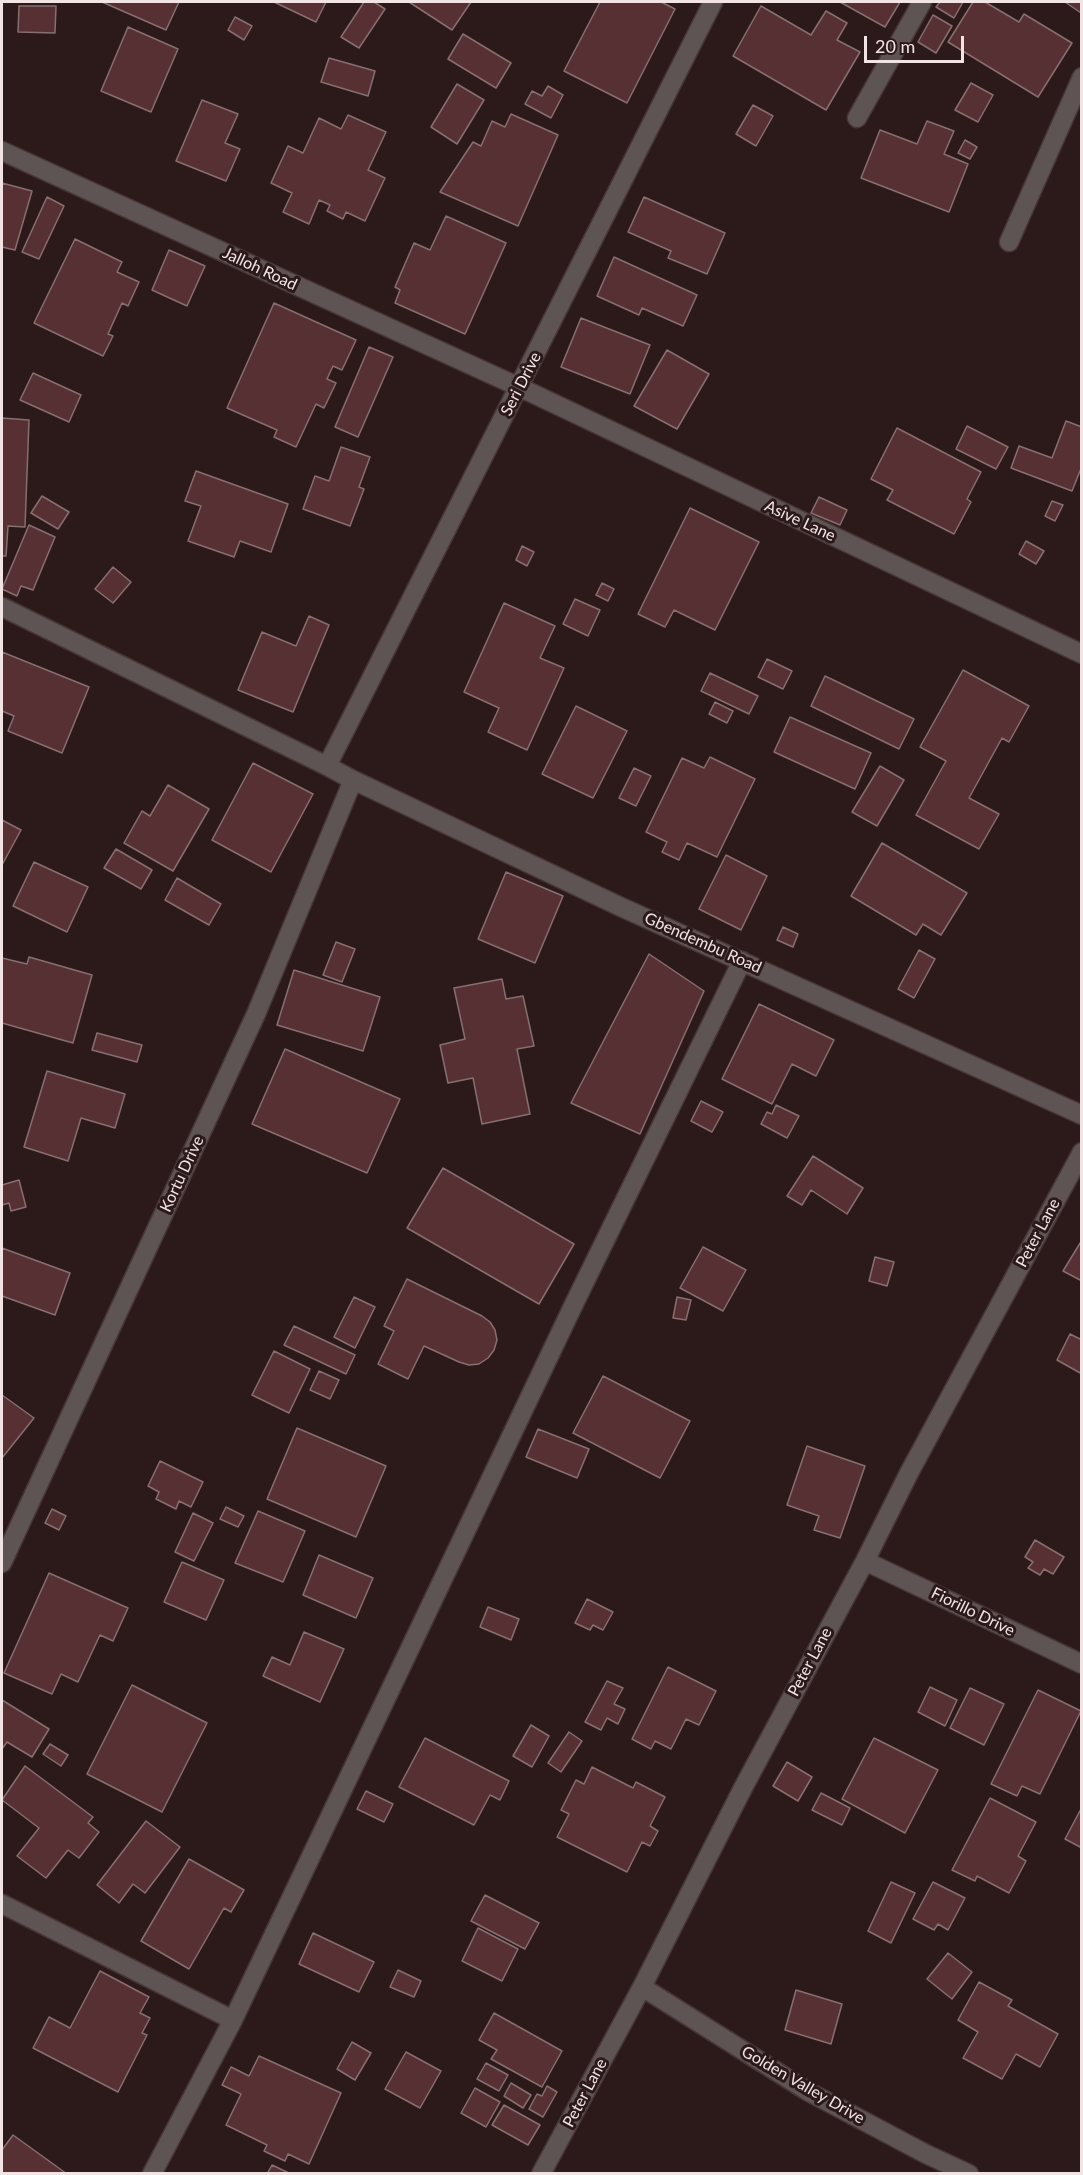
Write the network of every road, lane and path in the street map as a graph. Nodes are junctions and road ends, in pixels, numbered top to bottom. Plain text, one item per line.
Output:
1 (922, 2) edge
2 (710, 3) edge
3 (1082, 77) edge
4 (856, 118) dead end
5 (2, 151) edge
6 (1009, 242) dead end
7 (519, 387) junction
8 (2, 607) edge
9 (1082, 654) edge
10 (327, 766) junction
11 (352, 780) junction
12 (742, 961) junction
13 (1082, 1115) edge
14 (1082, 1152) edge
15 (865, 1561) junction
16 (2, 1563) edge
17 (1082, 1664) edge
18 (2, 1904) edge
19 (642, 1987) junction
20 (233, 2020) junction
21 (153, 2174) edge
22 (541, 2174) edge
23 (969, 2174) edge

1 - 4 street
2 - 7 street, Seri Drive
3 - 6 street
5 - 7 street, Jalloh Road
7 - 9 street, Asive Lane
7 - 10 street, Seri Drive
8 - 10 street, Gbendembu Road
10 - 11 street, Gbendembu Road
11 - 12 street, Gbendembu Road
11 - 16 street, Kortu Drive
12 - 13 street, Gbendembu Road
12 - 20 street
14 - 15 street, Peter Lane
15 - 17 street, Fiorillo Drive
15 - 19 street, Peter Lane
18 - 20 street
19 - 22 street, Peter Lane
19 - 23 street, Golden Valley Drive
20 - 21 street

